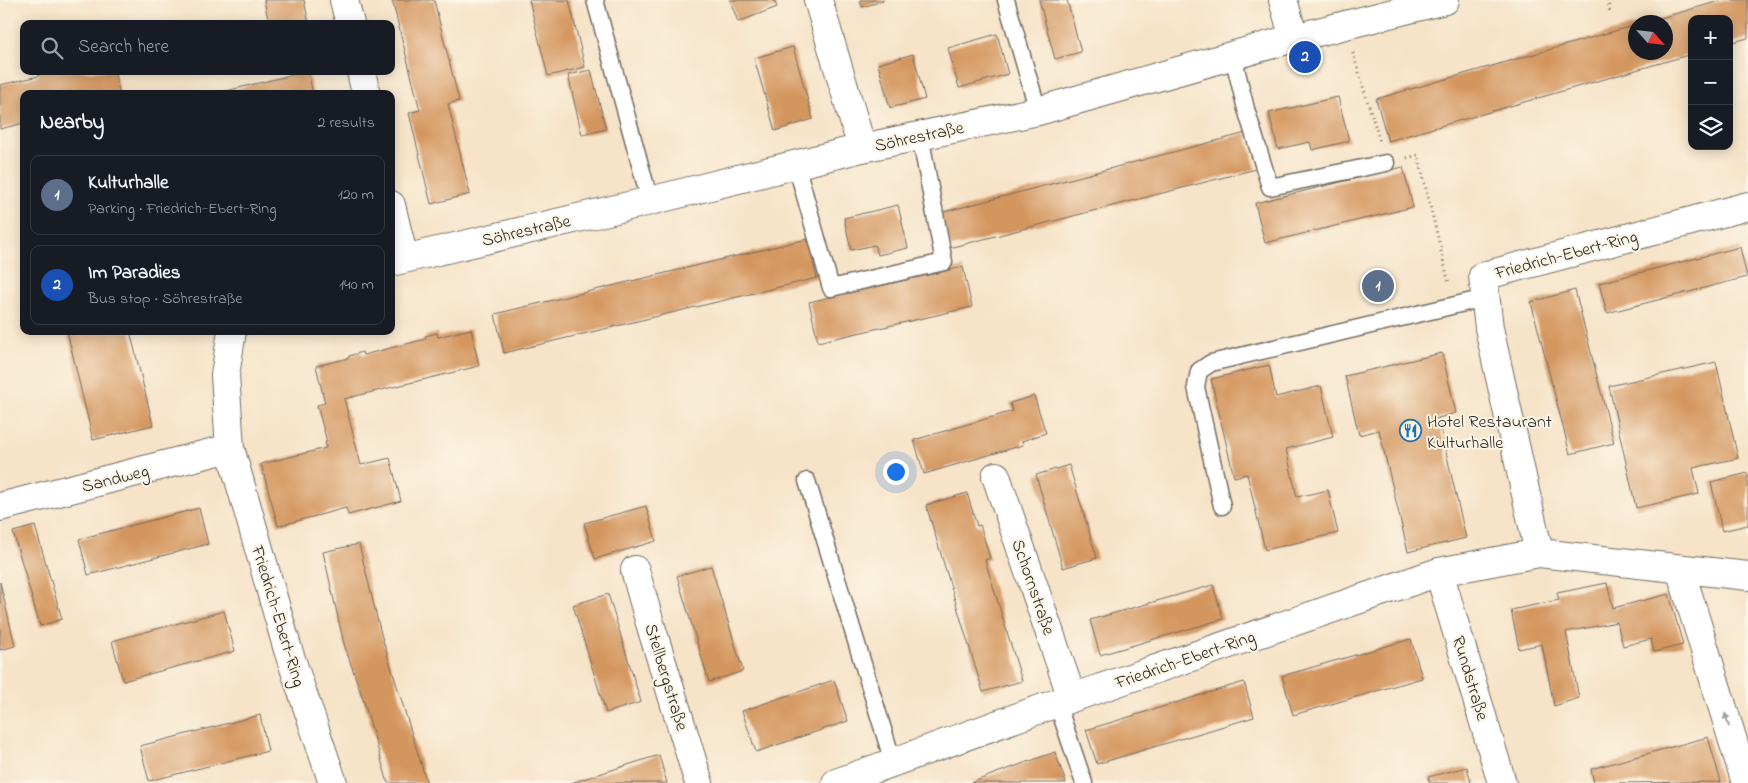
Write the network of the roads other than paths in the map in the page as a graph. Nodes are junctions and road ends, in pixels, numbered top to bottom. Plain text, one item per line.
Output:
1 (344, 0) edge
2 (595, 0) edge
3 (818, 0) edge
4 (1006, 0) edge
5 (1283, 0) edge
6 (1445, 0) edge
7 (349, 20) edge
8 (1294, 38) junction
9 (1233, 56) junction
10 (361, 75) edge
11 (365, 90) edge
12 (1038, 111) junction
13 (920, 135) junction
14 (862, 148) junction
15 (796, 164) junction
16 (1386, 164) dead end
17 (650, 201) junction
18 (1748, 206) edge
19 (395, 242) edge
20 (397, 260) edge
21 (1485, 298) junction
22 (231, 335) edge
23 (230, 448) junction
24 (996, 476) dead end
25 (807, 481) dead end
26 (1222, 506) dead end
27 (0, 507) edge
28 (1540, 553) junction
29 (1680, 569) junction
30 (635, 570) dead end
31 (1439, 572) junction
32 (1748, 576) edge
33 (1064, 700) junction
34 (893, 762) junction
35 (333, 783) edge
36 (699, 783) edge
37 (836, 783) edge
38 (1084, 783) edge
39 (1502, 783) edge
40 (1746, 783) edge

1 - 7 street
2 - 17 lane
3 - 14 street
4 - 12 lane
5 - 8 street
6 - 8 street, Söhrestraße
8 - 9 street, Söhrestraße
9 - 12 street, Söhrestraße
9 - 16 lane
10 - 11 street
12 - 13 street, Söhrestraße
13 - 14 street, Söhrestraße
13 - 15 lane
14 - 15 street, Söhrestraße
15 - 17 street, Söhrestraße
17 - 20 street, Söhrestraße
18 - 21 street, Friedrich-Ebert-Ring
19 - 20 street
21 - 26 lane
21 - 28 street, Friedrich-Ebert-Ring
22 - 23 street
23 - 27 street, Sandweg
23 - 35 street, Friedrich-Ebert-Ring
24 - 33 street, Schornstraße
25 - 34 lane
28 - 29 street, Friedrich-Ebert-Ring
28 - 31 street, Friedrich-Ebert-Ring
29 - 32 street, Friedrich-Ebert-Ring
40 -> 29 street
30 - 36 street, Stellbergstraße
31 - 33 street, Friedrich-Ebert-Ring
31 - 39 street, Rundstraße
33 - 34 street, Friedrich-Ebert-Ring
33 - 38 lane
34 - 37 street, Friedrich-Ebert-Ring

